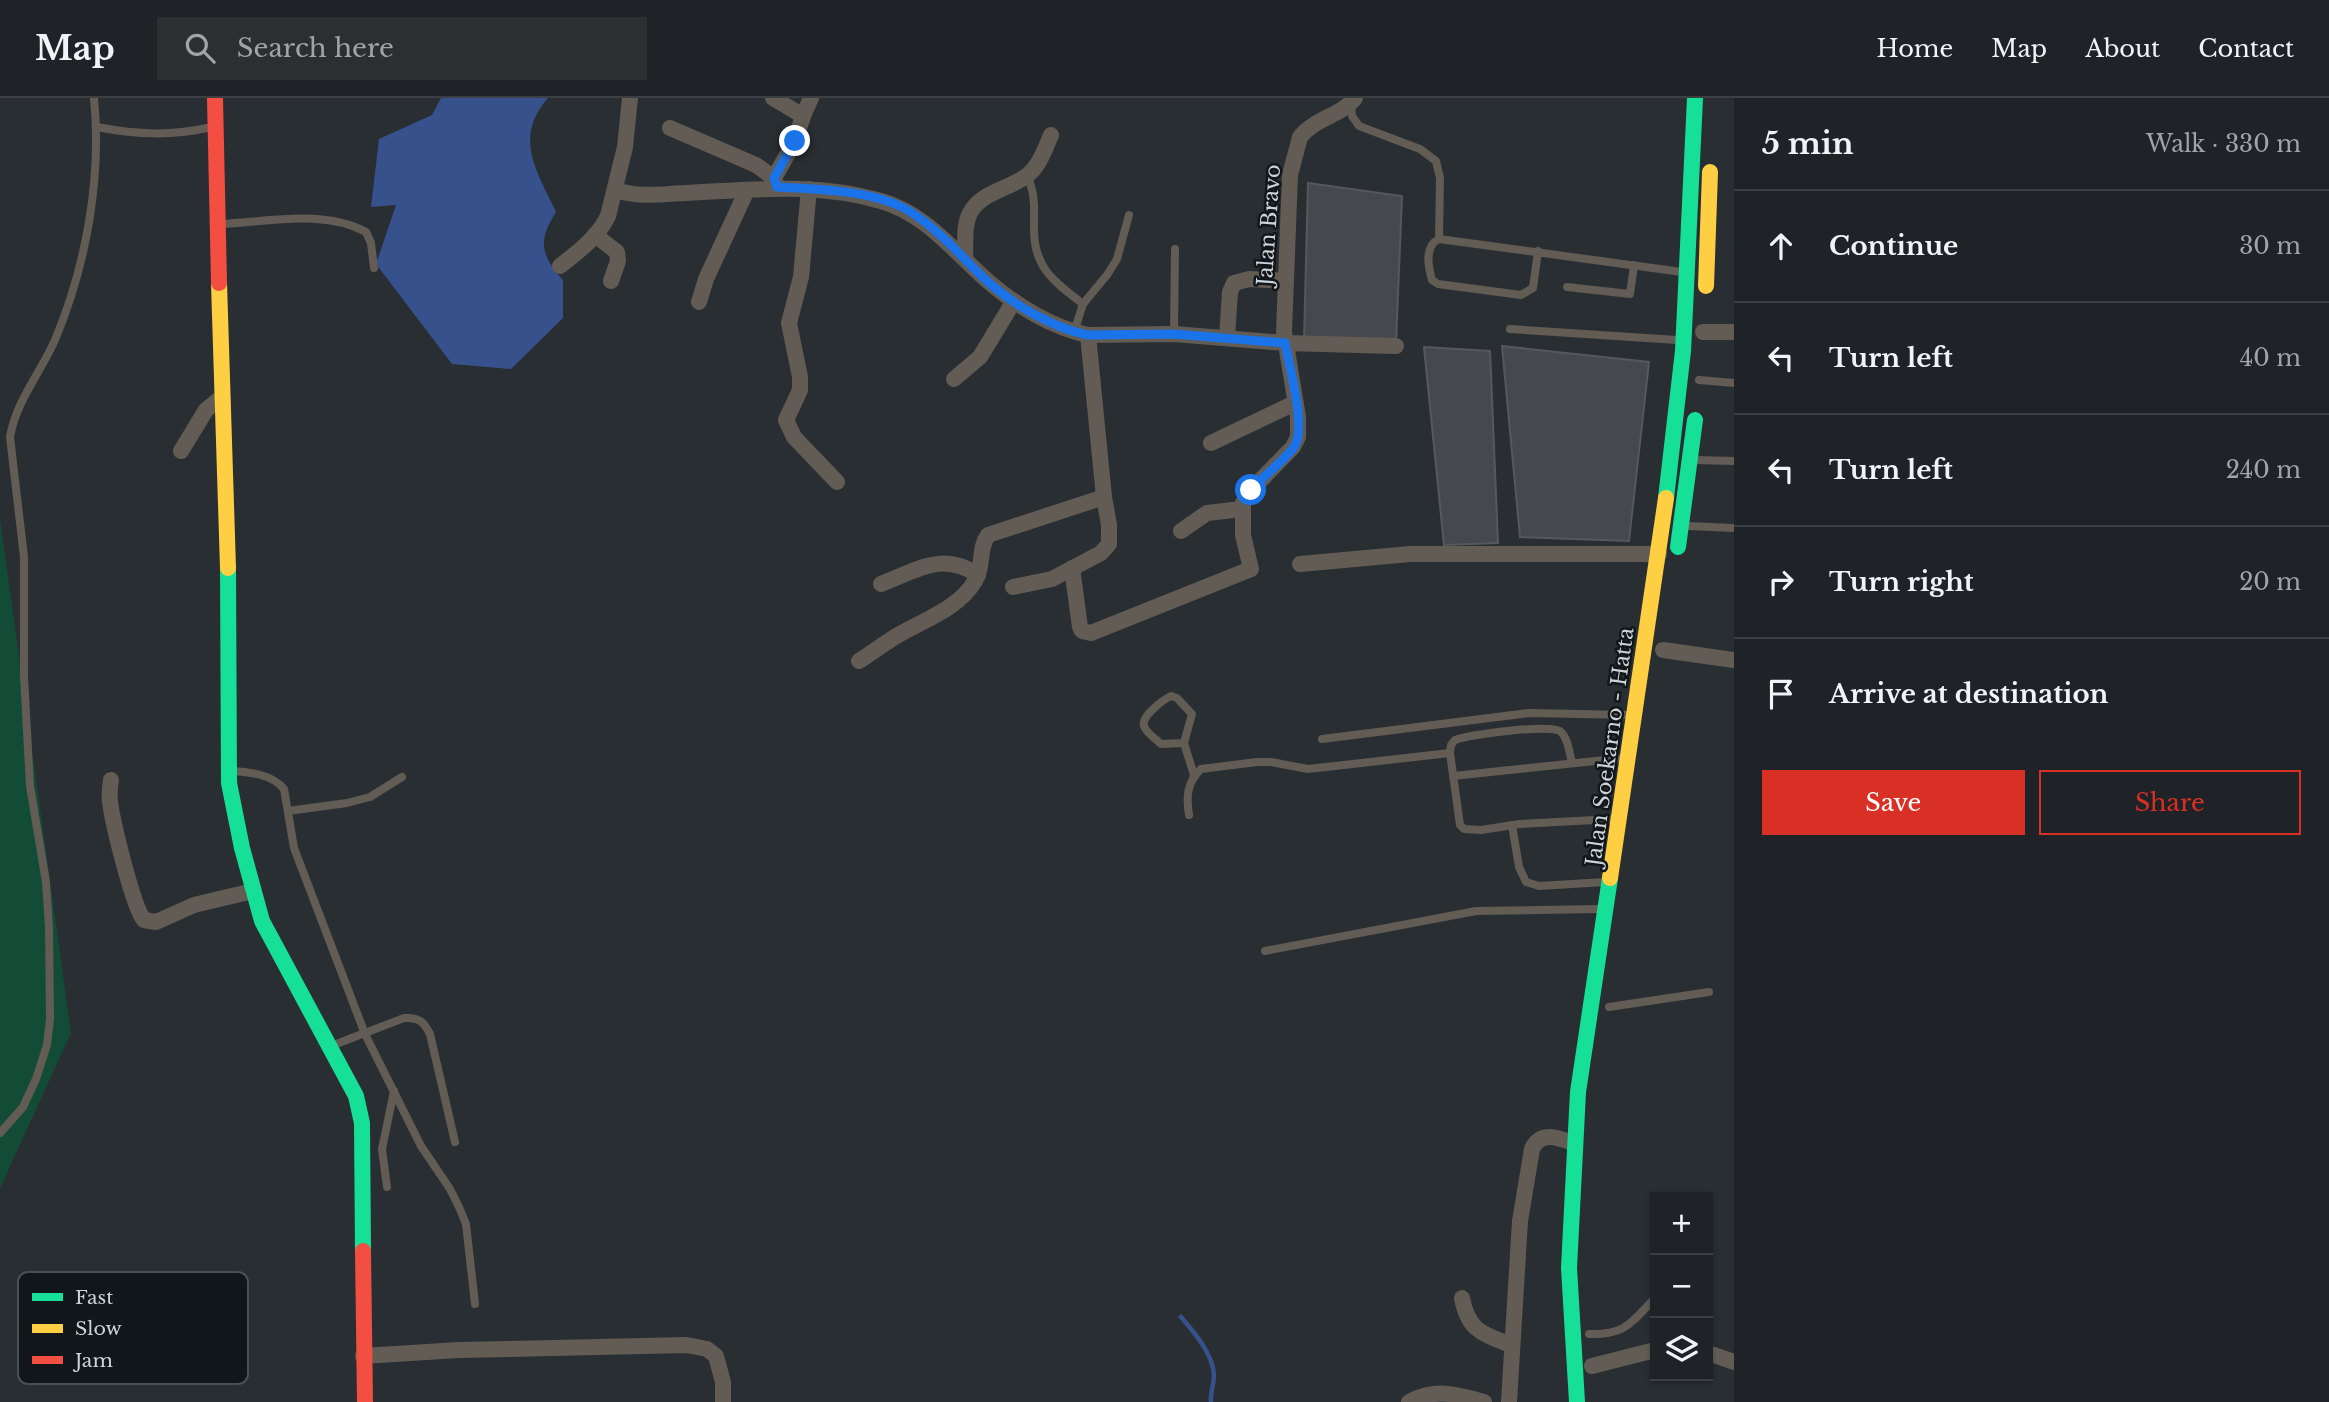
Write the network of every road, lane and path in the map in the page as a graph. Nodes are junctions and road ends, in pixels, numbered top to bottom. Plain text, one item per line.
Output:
1 (94, 98) edge
2 (215, 98) edge
3 (630, 98) edge
4 (773, 98) edge
5 (811, 98) edge
6 (1695, 98) edge
7 (1353, 101) edge
8 (803, 116) junction
9 (215, 126) junction
10 (97, 127) junction
11 (670, 128) dead end
12 (1051, 135) dead end
13 (1711, 152) dead end
14 (1027, 176) junction
15 (776, 183) junction
16 (809, 189) junction
17 (616, 190) junction
18 (747, 190) junction
19 (1129, 215) dead end
20 (218, 225) junction
21 (595, 234) junction
22 (1439, 239) junction
23 (1175, 249) dead end
24 (1538, 251) junction
25 (965, 258) junction
26 (1634, 265) junction
27 (559, 266) dead end
28 (374, 268) dead end
29 (1687, 272) junction
30 (611, 281) dead end
31 (1286, 281) junction
32 (1567, 287) dead end
33 (1014, 301) junction
34 (699, 303) dead end
35 (1083, 304) junction
36 (1704, 325) joint
37 (1510, 329) dead end
38 (1734, 332) edge
39 (1081, 334) junction
40 (1174, 334) junction
41 (1227, 338) junction
42 (1683, 341) junction
43 (1285, 343) junction
44 (1396, 346) dead end
45 (954, 379) dead end
46 (1734, 383) edge
47 (1698, 387) joint
48 (222, 397) junction
49 (1295, 403) junction
50 (1211, 443) dead end
51 (181, 451) dead end
52 (1690, 459) junction
53 (1734, 461) edge
54 (837, 482) dead end
55 (1104, 497) junction
56 (1242, 509) junction
57 (1681, 526) junction
58 (1734, 528) edge
59 (1181, 531) dead end
60 (1659, 554) junction
61 (1676, 560) dead end
62 (1300, 564) dead end
63 (1072, 568) junction
64 (978, 575) junction
65 (881, 584) dead end
66 (1013, 587) dead end
67 (1663, 650) dead end
68 (1734, 660) edge
69 (859, 661) dead end
70 (1635, 715) junction
71 (1322, 739) dead end
72 (1184, 743) junction
73 (1450, 752) junction
74 (1630, 758) junction
75 (1572, 764) junction
76 (229, 771) junction
77 (1194, 775) junction
78 (1453, 776) junction
79 (402, 777) dead end
80 (111, 780) dead end
81 (288, 811) junction
82 (1189, 815) dead end
83 (1619, 819) junction
84 (1639, 823) dead end
85 (1511, 825) junction
86 (1611, 882) junction
87 (253, 891) junction
88 (1607, 910) junction
89 (1265, 951) dead end
90 (1709, 992) dead end
91 (1609, 1006) dead end
92 (365, 1034) junction
93 (329, 1047) junction
94 (394, 1091) junction
95 (0, 1133) edge
96 (455, 1142) dead end
97 (1575, 1144) junction
98 (387, 1187) dead end
99 (1462, 1298) dead end
100 (1650, 1303) edge
101 (475, 1304) dead end
102 (1589, 1327) joint
103 (1511, 1345) junction
104 (1650, 1352) edge
105 (1713, 1355) edge
106 (363, 1356) junction
107 (1734, 1362) edge
108 (1592, 1372) joint
109 (365, 1402) edge
110 (723, 1402) edge
111 (1409, 1402) edge
112 (1484, 1402) edge
113 (1509, 1402) edge
114 (1577, 1402) edge

1 - 10 lane
2 - 9 main road
3 - 17 street
4 - 8 street
5 - 8 street
6 - 29 main road, Jalan Soekarno - Hatta
7 - 22 lane
7 - 31 street, Jalan Bravo
8 - 15 street
9 - 10 lane
9 - 20 main road
10 - 95 lane
11 - 15 street
12 - 14 street
13 - 36 main road
14 - 25 street
14 - 35 lane
15 - 16 street
15 - 18 street
16 - 25 street
16 - 54 street
17 - 18 street
17 - 21 street
18 - 34 street
19 - 35 lane
20 - 28 lane
20 - 48 main road
21 - 27 street
21 - 30 street
22 - 24 lane
22 - 24 lane
23 - 40 lane
24 - 26 lane
25 - 33 street
26 - 29 lane
26 - 32 lane
29 - 42 main road, Jalan Soekarno - Hatta
31 - 41 street
31 - 43 street, Jalan Bravo
33 - 39 street
33 - 45 street
35 - 39 lane
36 - 38 street
37 - 42 lane
39 - 40 street
39 - 55 street
40 - 41 street
41 - 43 street
42 - 60 main road, Jalan Soekarno - Hatta
43 - 44 street
43 - 49 street, Jalan Bravo
46 - 47 lane
47 - 52 main road
48 - 51 street
48 - 76 main road
49 - 50 street
49 - 56 street, Jalan Bravo
52 - 53 lane
52 - 57 main road
55 - 63 street
55 - 64 street
56 - 59 street
56 - 63 street
57 - 58 lane
57 - 61 main road
60 - 62 street
60 - 70 main road, Jalan Soekarno - Hatta
63 - 66 street
64 - 65 street
64 - 69 street
67 - 68 street
70 - 71 lane
70 - 74 main road, Jalan Soekarno - Hatta
72 - 72 lane
72 - 77 lane
73 - 75 lane
73 - 77 lane
73 - 78 lane
74 - 75 lane
74 - 83 main road, Jalan Soekarno - Hatta
75 - 78 lane
76 - 81 lane
76 - 87 main road
77 - 82 lane
78 - 85 lane
79 - 81 lane
80 - 87 street
81 - 92 lane
83 - 84 main road
83 - 85 lane
83 - 86 main road, Jalan Soekarno - Hatta
85 - 86 lane
86 - 88 main road, Jalan Soekarno - Hatta
87 - 93 main road
88 - 89 lane
88 - 97 main road, Jalan Soekarno - Hatta
90 - 91 lane
92 - 93 lane
92 - 94 lane
92 - 96 lane
93 - 106 main road
94 - 98 lane
94 - 101 lane
97 - 103 street
97 - 114 main road, Jalan Soekarno - Hatta
99 - 103 street
100 - 102 lane
102 - 108 main road
103 - 113 street
104 - 108 street
105 - 107 street
106 - 109 main road
106 - 110 street
111 - 112 street

